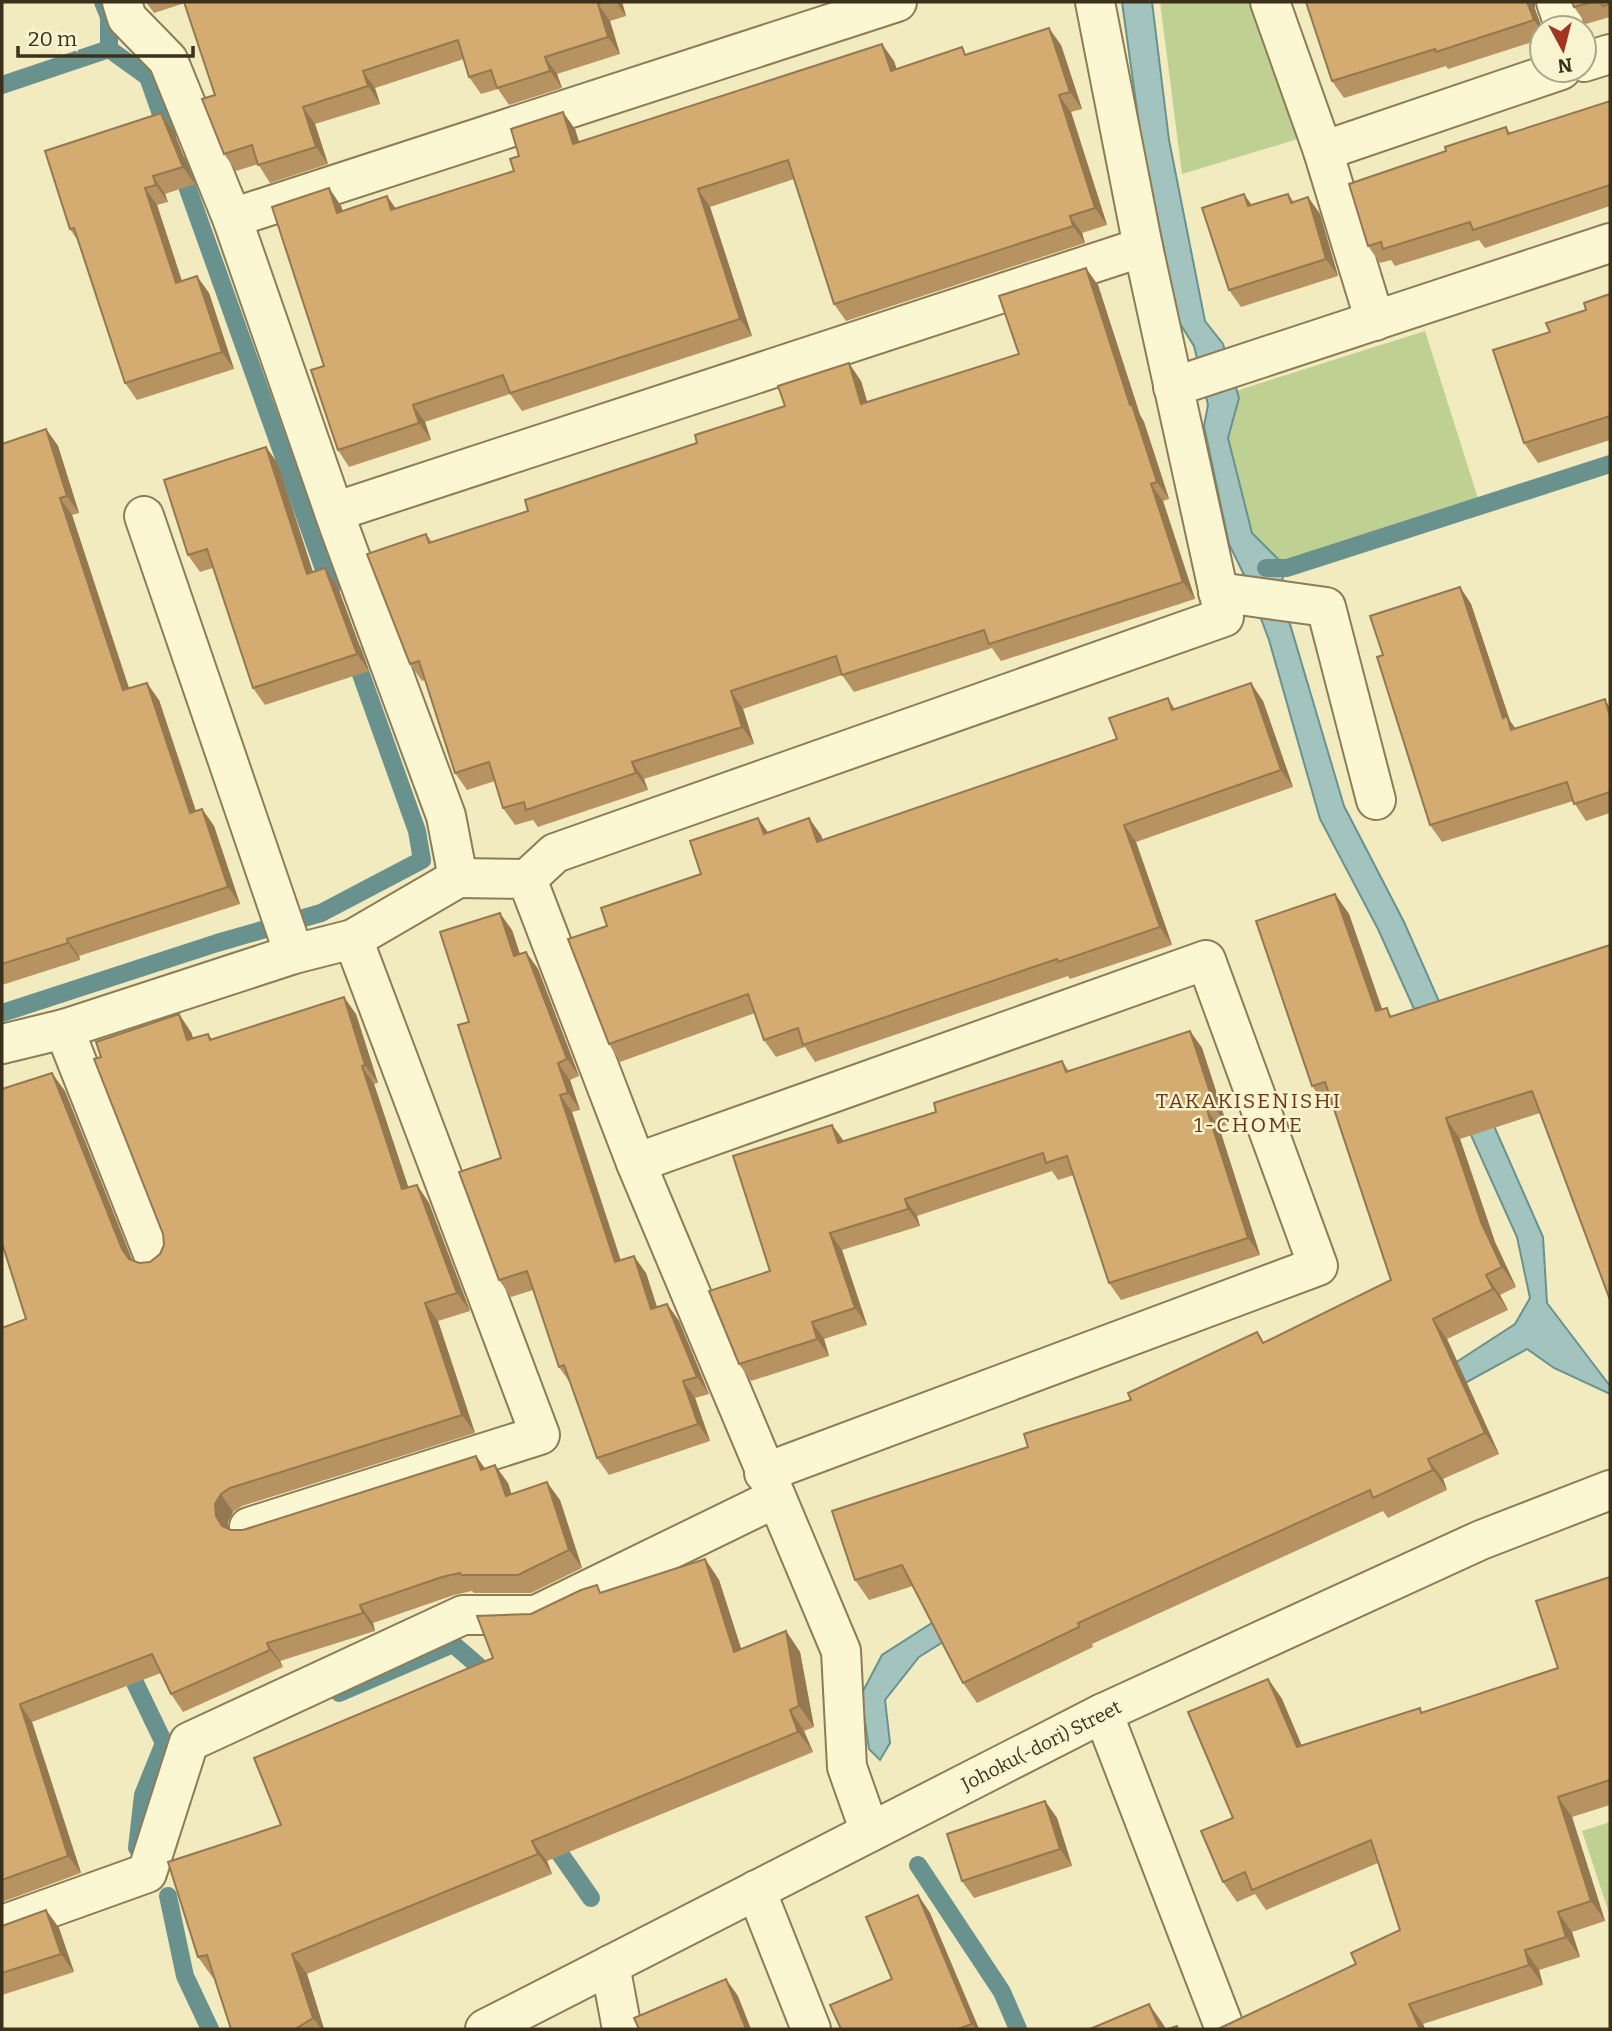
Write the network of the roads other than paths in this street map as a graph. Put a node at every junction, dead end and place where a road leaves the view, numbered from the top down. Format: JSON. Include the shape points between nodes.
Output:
{"nodes":[{"id":1,"x":122,"y":2,"type":"edge"},
{"id":2,"x":897,"y":2,"type":"edge"},
{"id":3,"x":1095,"y":2,"type":"edge"},
{"id":4,"x":1270,"y":2,"type":"edge"},
{"id":5,"x":1528,"y":81,"type":"edge"},
{"id":6,"x":1323,"y":151,"type":"junction"},
{"id":7,"x":232,"y":218,"type":"junction"},
{"id":8,"x":1610,"y":243,"type":"edge"},
{"id":9,"x":1143,"y":247,"type":"junction"},
{"id":10,"x":1375,"y":321,"type":"junction"},
{"id":11,"x":1173,"y":387,"type":"junction"},
{"id":12,"x":334,"y":512,"type":"junction"},
{"id":13,"x":144,"y":516,"type":"dead end"},
{"id":14,"x":1231,"y":594,"type":"junction"},
{"id":15,"x":1376,"y":800,"type":"dead end"},
{"id":16,"x":458,"y":878,"type":"junction"},
{"id":17,"x":527,"y":880,"type":"junction"},
{"id":18,"x":354,"y":939,"type":"junction"},
{"id":19,"x":294,"y":954,"type":"junction"},
{"id":20,"x":64,"y":1029,"type":"junction"},
{"id":21,"x":2,"y":1044,"type":"edge"},
{"id":22,"x":636,"y":1163,"type":"junction"},
{"id":23,"x":155,"y":1259,"type":"edge"},
{"id":24,"x":770,"y":1485,"type":"junction"},
{"id":25,"x":1610,"y":1490,"type":"edge"},
{"id":26,"x":249,"y":1527,"type":"edge"},
{"id":27,"x":1103,"y":1713,"type":"junction"},
{"id":28,"x":870,"y":1832,"type":"junction"},
{"id":29,"x":756,"y":1890,"type":"junction"},
{"id":30,"x":2,"y":1925,"type":"edge"},
{"id":31,"x":610,"y":1965,"type":"junction"},
{"id":32,"x":485,"y":2029,"type":"edge"},
{"id":33,"x":622,"y":2029,"type":"edge"},
{"id":34,"x":811,"y":2029,"type":"edge"},
{"id":35,"x":1225,"y":2029,"type":"edge"}],
"edges":[{"from":1,"to":7,"type":"street","via":[[127,18],[168,60]]},
{"from":2,"to":7,"type":"street"},
{"from":3,"to":9,"type":"street"},
{"from":4,"to":6,"type":"street"},
{"from":5,"to":6,"type":"street"},
{"from":6,"to":10,"type":"street"},
{"from":7,"to":12,"type":"street"},
{"from":8,"to":10,"type":"street"},
{"from":9,"to":11,"type":"street"},
{"from":9,"to":12,"type":"street"},
{"from":10,"to":11,"type":"street"},
{"from":11,"to":14,"type":"street"},
{"from":12,"to":16,"type":"street","via":[[446,816]]},
{"from":13,"to":19,"type":"street"},
{"from":14,"to":15,"type":"street","via":[[1326,607]]},
{"from":14,"to":17,"type":"street","via":[[1224,617],[555,853]]},
{"from":16,"to":17,"type":"street"},
{"from":16,"to":18,"type":"street"},
{"from":17,"to":22,"type":"street"},
{"from":18,"to":19,"type":"street"},
{"from":18,"to":26,"type":"street","via":[[540,1435]]},
{"from":19,"to":20,"type":"street"},
{"from":20,"to":21,"type":"street"},
{"from":20,"to":23,"type":"street"},
{"from":22,"to":24,"type":"street"},
{"from":22,"to":24,"type":"street","via":[[1206,960],[1318,1266]]},
{"from":24,"to":28,"type":"street","via":[[841,1651],[847,1767]]},
{"from":24,"to":30,"type":"street","via":[[536,1615],[463,1615],[189,1742],[147,1873]]},
{"from":25,"to":27,"type":"street","name":"Johoku(-dori) Street","via":[[1481,1540]]},
{"from":27,"to":28,"type":"street","name":"Johoku(-dori) Street"},
{"from":27,"to":35,"type":"street"},
{"from":28,"to":29,"type":"street","name":"Johoku(-dori) Street"},
{"from":29,"to":31,"type":"street","name":"Johoku(-dori) Street"},
{"from":29,"to":34,"type":"street"},
{"from":31,"to":32,"type":"street","name":"Johoku(-dori) Street"},
{"from":31,"to":33,"type":"street"}]}
